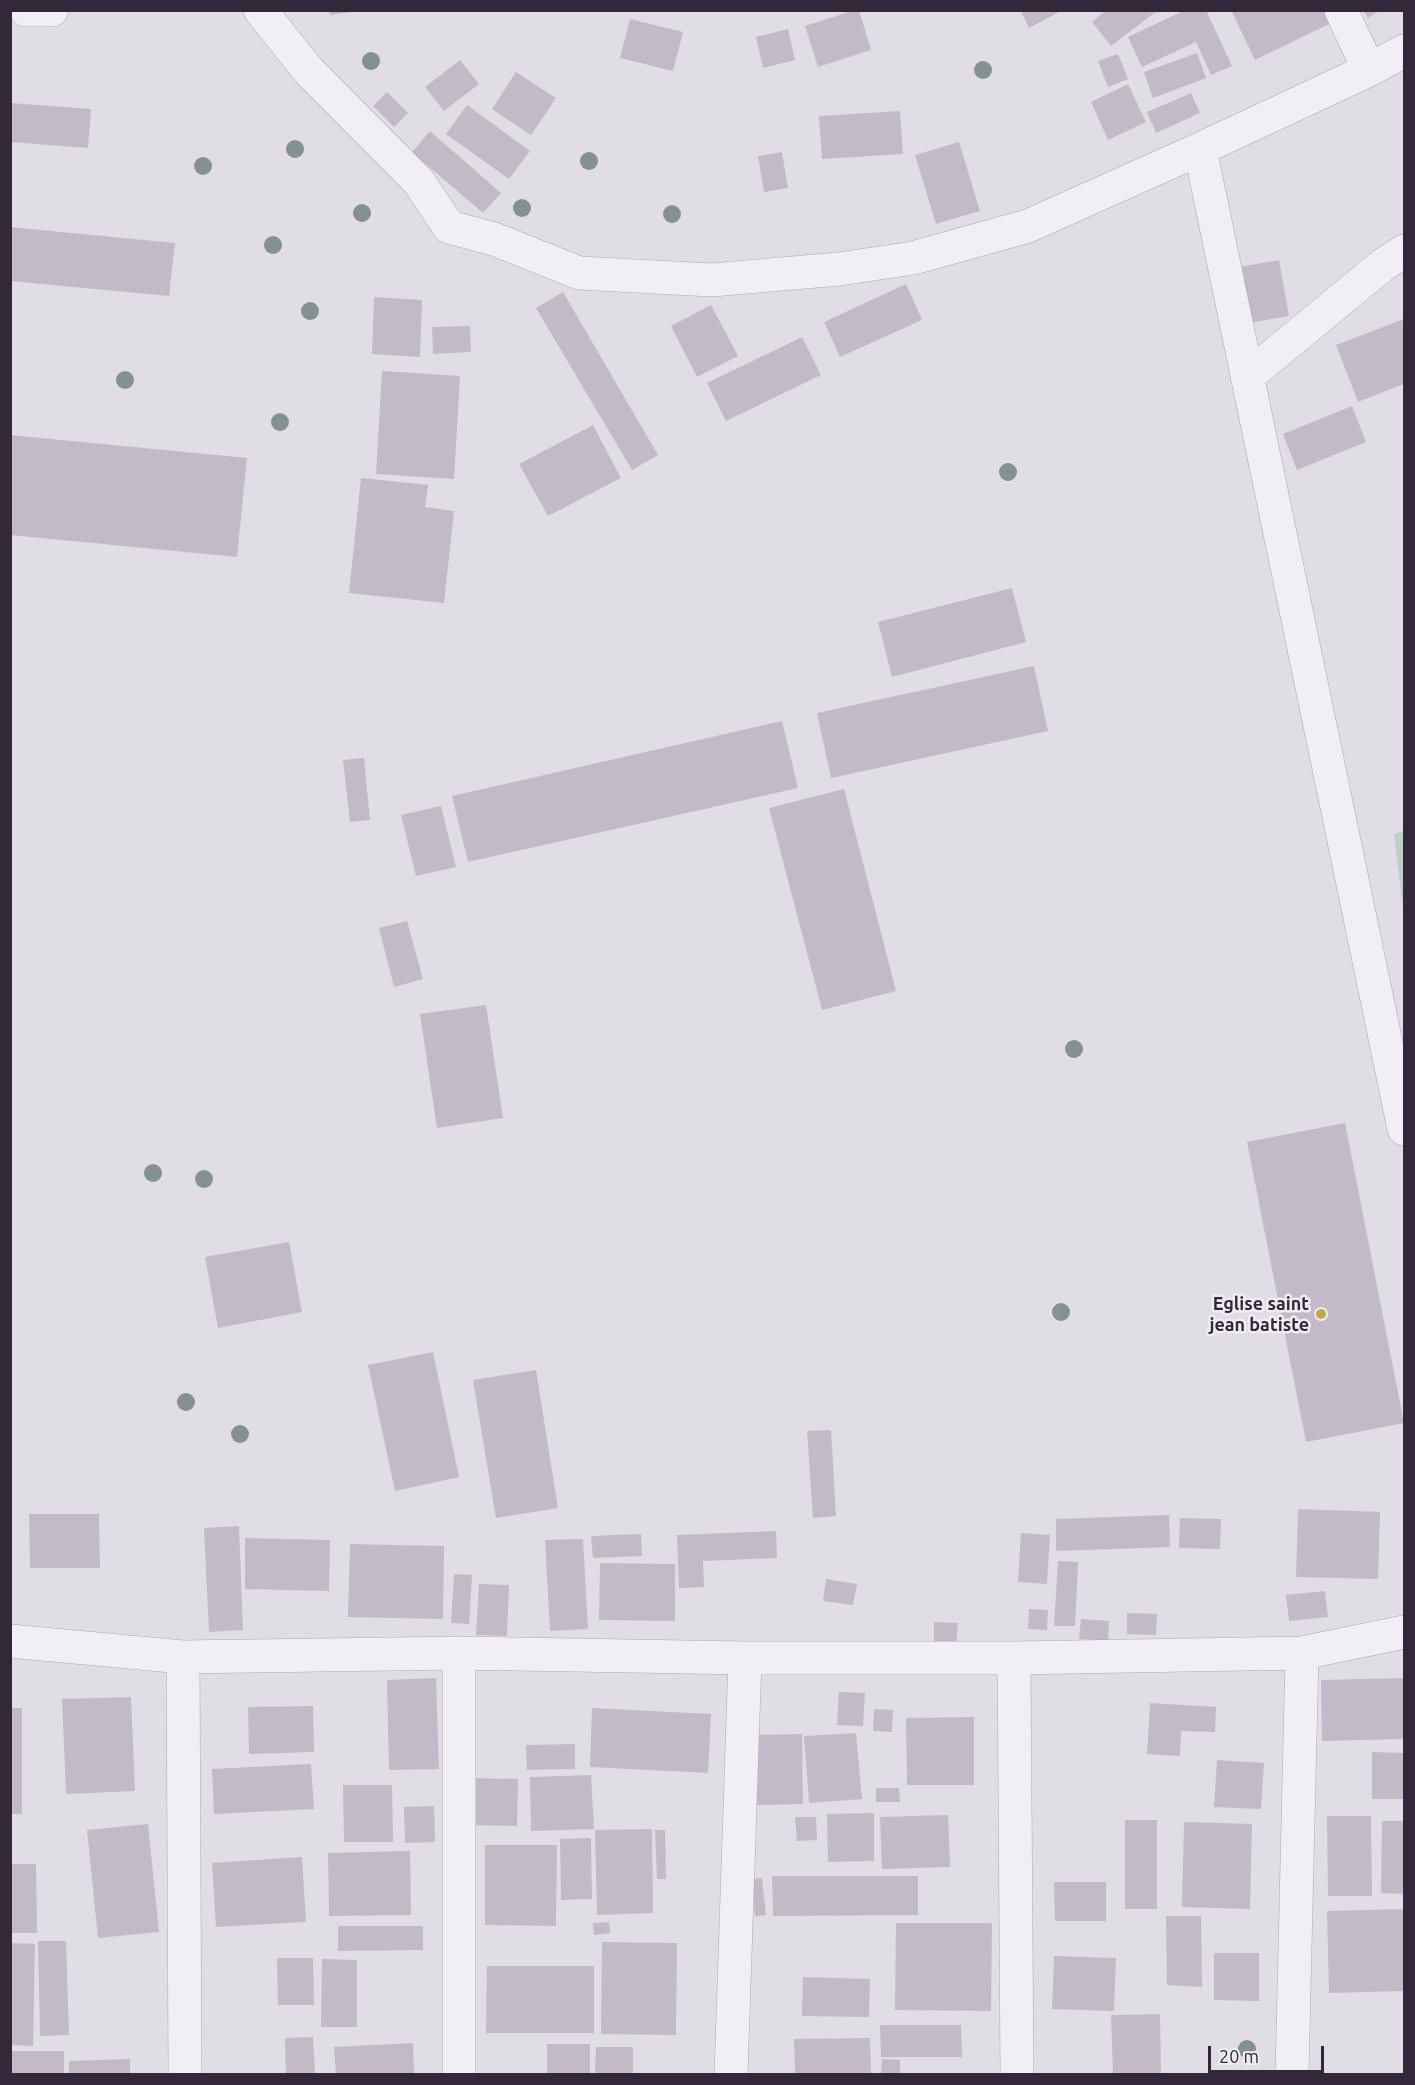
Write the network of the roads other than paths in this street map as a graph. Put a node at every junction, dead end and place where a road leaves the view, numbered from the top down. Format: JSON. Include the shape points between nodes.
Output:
{"nodes":[{"id":1,"x":26,"y":10,"type":"edge"},
{"id":2,"x":52,"y":10,"type":"edge"},
{"id":3,"x":260,"y":10,"type":"edge"},
{"id":4,"x":1341,"y":10,"type":"edge"},
{"id":5,"x":1404,"y":51,"type":"edge"},
{"id":6,"x":1369,"y":70,"type":"junction"},
{"id":7,"x":1200,"y":149,"type":"junction"},
{"id":8,"x":1404,"y":251,"type":"edge"},
{"id":9,"x":1247,"y":377,"type":"junction"},
{"id":10,"x":1404,"y":1129,"type":"edge"},
{"id":11,"x":1404,"y":1632,"type":"edge"},
{"id":12,"x":10,"y":1641,"type":"edge"},
{"id":13,"x":459,"y":1653,"type":"junction"},
{"id":14,"x":1302,"y":1653,"type":"junction"},
{"id":15,"x":183,"y":1657,"type":"junction"},
{"id":16,"x":745,"y":1658,"type":"junction"},
{"id":17,"x":1014,"y":1658,"type":"junction"},
{"id":18,"x":185,"y":2074,"type":"edge"},
{"id":19,"x":459,"y":2074,"type":"edge"},
{"id":20,"x":731,"y":2074,"type":"edge"},
{"id":21,"x":1017,"y":2074,"type":"edge"},
{"id":22,"x":1292,"y":2074,"type":"edge"}],
"edges":[{"from":1,"to":2,"type":"street"},
{"from":3,"to":7,"type":"street","via":[[308,70],[419,183],[449,227],[494,239],[579,273],[712,280],[913,258],[1028,226]]},
{"from":4,"to":6,"type":"street"},
{"from":5,"to":6,"type":"street"},
{"from":6,"to":7,"type":"street"},
{"from":7,"to":9,"type":"street"},
{"from":8,"to":9,"type":"street"},
{"from":9,"to":10,"type":"street"},
{"from":11,"to":14,"type":"street"},
{"from":12,"to":15,"type":"street"},
{"from":13,"to":15,"type":"street"},
{"from":13,"to":16,"type":"street"},
{"from":13,"to":19,"type":"street"},
{"from":14,"to":17,"type":"street"},
{"from":14,"to":22,"type":"street"},
{"from":15,"to":18,"type":"street"},
{"from":16,"to":17,"type":"street"},
{"from":16,"to":20,"type":"street"},
{"from":17,"to":21,"type":"street"}]}
